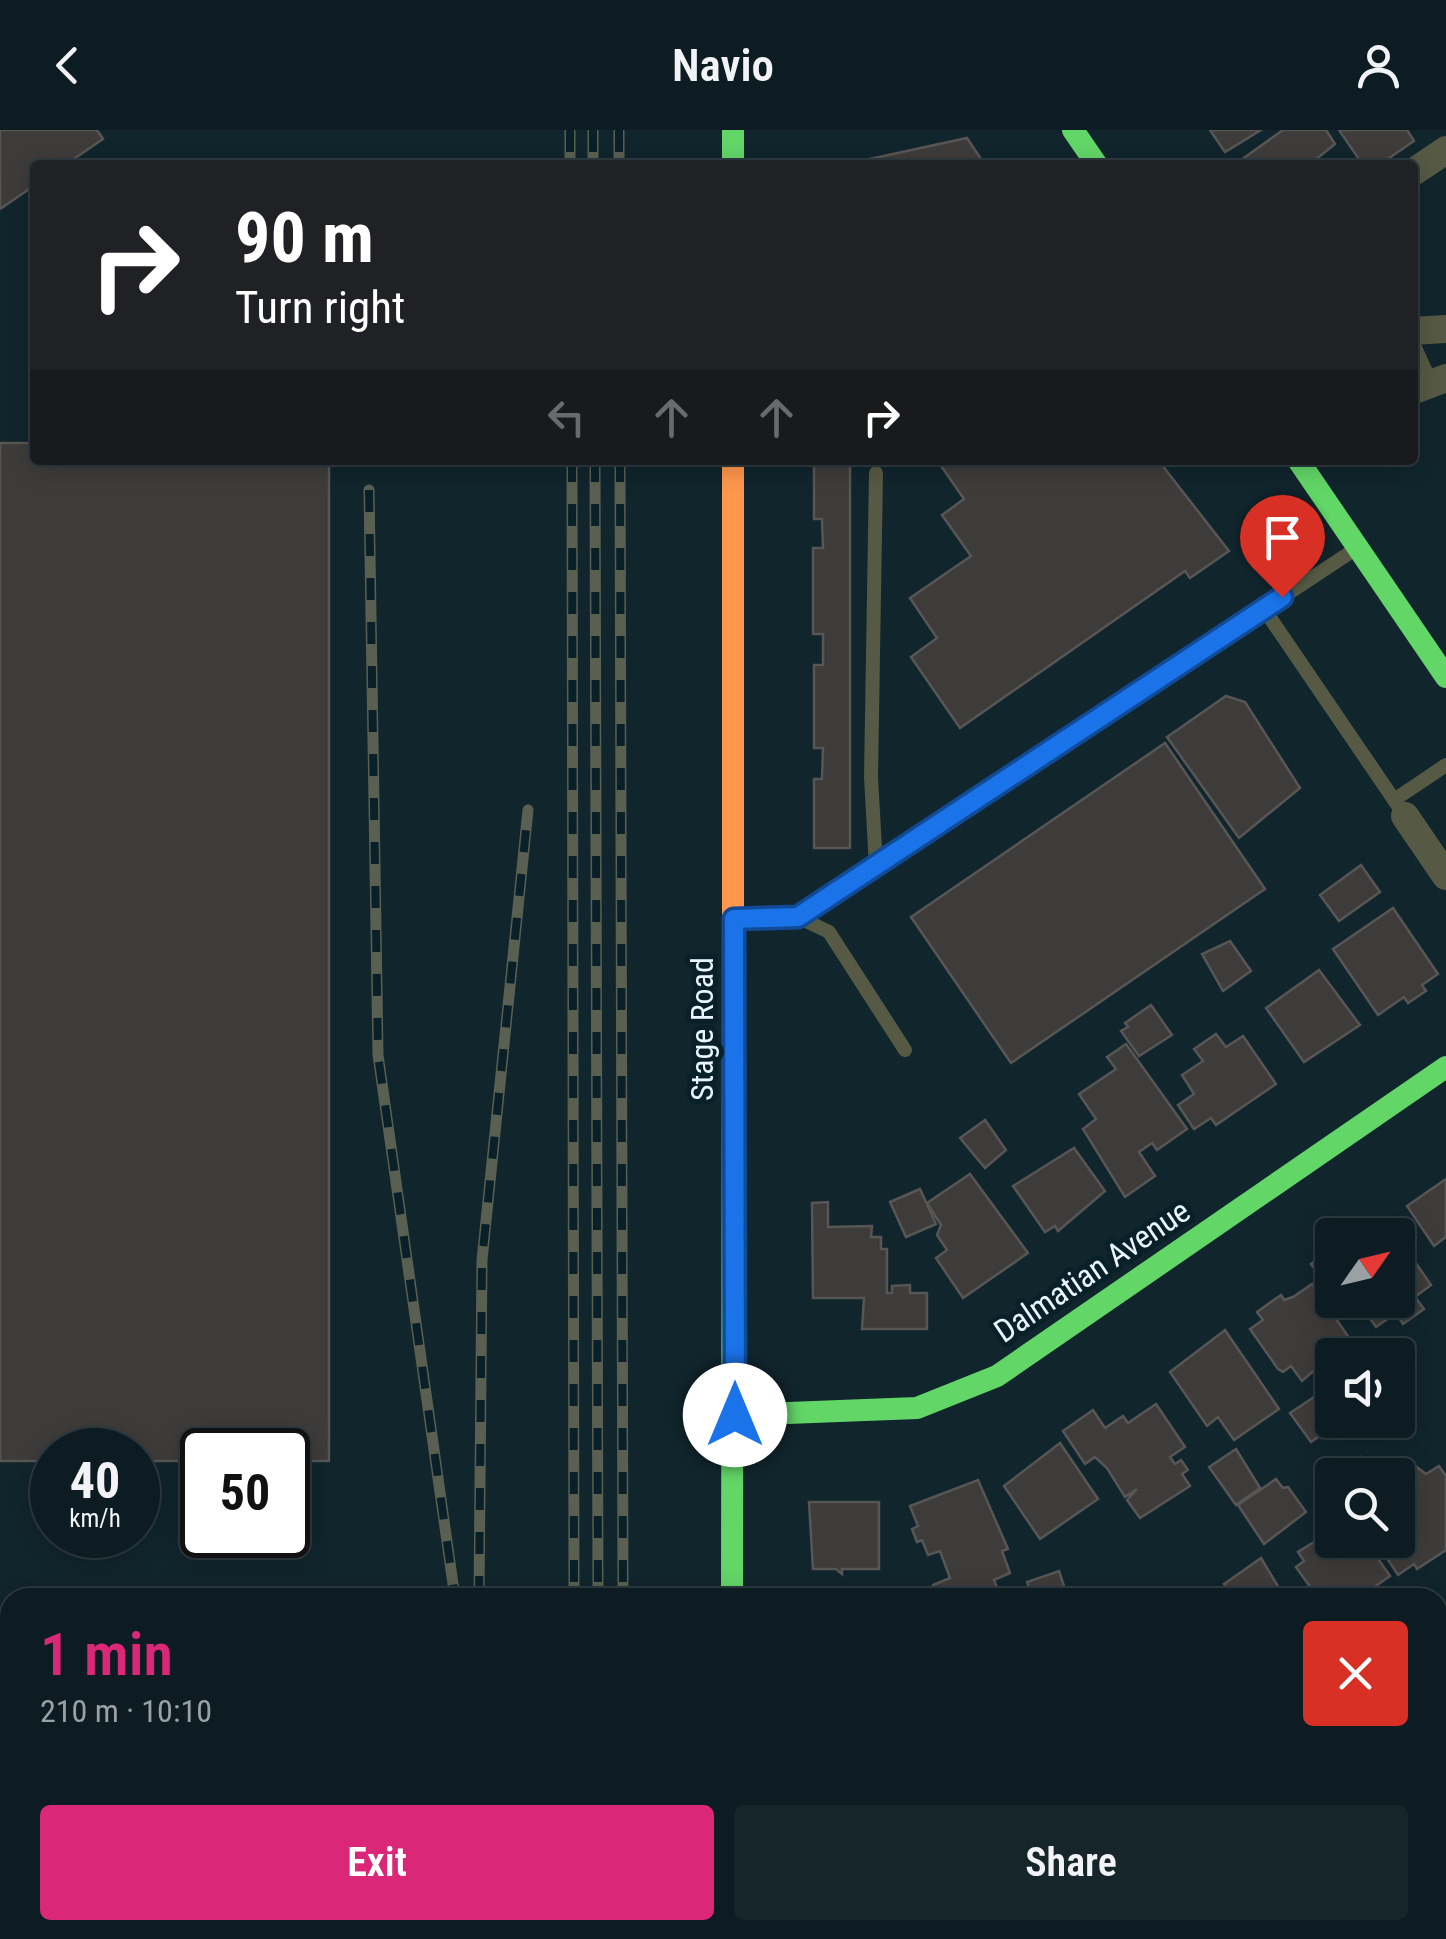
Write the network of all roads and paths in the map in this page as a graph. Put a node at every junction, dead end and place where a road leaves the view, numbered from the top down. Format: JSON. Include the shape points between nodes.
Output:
{"nodes":[{"id":1,"x":732,"y":130,"type":"edge"},
{"id":2,"x":1073,"y":130,"type":"edge"},
{"id":3,"x":1446,"y":150,"type":"edge"},
{"id":4,"x":732,"y":160,"type":"edge"},
{"id":5,"x":1094,"y":160,"type":"edge"},
{"id":6,"x":1418,"y":169,"type":"edge"},
{"id":7,"x":1446,"y":329,"type":"edge"},
{"id":8,"x":1418,"y":331,"type":"edge"},
{"id":9,"x":1418,"y":355,"type":"edge"},
{"id":10,"x":1430,"y":384,"type":"edge"},
{"id":11,"x":733,"y":465,"type":"edge"},
{"id":12,"x":1301,"y":465,"type":"edge"},
{"id":13,"x":876,"y":473,"type":"dead end"},
{"id":14,"x":1358,"y":548,"type":"junction"},
{"id":15,"x":1264,"y":609,"type":"junction"},
{"id":16,"x":1446,"y":677,"type":"edge"},
{"id":17,"x":1446,"y":765,"type":"edge"},
{"id":18,"x":1400,"y":808,"type":"junction"},
{"id":19,"x":876,"y":866,"type":"junction"},
{"id":20,"x":1446,"y":876,"type":"edge"},
{"id":21,"x":798,"y":917,"type":"junction"},
{"id":22,"x":734,"y":919,"type":"junction"},
{"id":23,"x":905,"y":1050,"type":"dead end"},
{"id":24,"x":1446,"y":1067,"type":"edge"},
{"id":25,"x":735,"y":1415,"type":"junction"},
{"id":26,"x":732,"y":1588,"type":"edge"}],
"edges":[{"from":1,"to":4,"type":"main road"},
{"from":2,"to":5,"type":"main road"},
{"from":3,"to":6,"type":"street"},
{"from":7,"to":8,"type":"street"},
{"from":9,"to":10,"type":"lane"},
{"from":11,"to":22,"type":"main road","name":"Stage Road"},
{"from":12,"to":14,"type":"main road"},
{"from":13,"to":19,"type":"lane"},
{"from":14,"to":15,"type":"lane"},
{"from":14,"to":16,"type":"main road"},
{"from":15,"to":18,"type":"lane"},
{"from":15,"to":19,"type":"lane"},
{"from":17,"to":18,"type":"lane"},
{"from":18,"to":20,"type":"street"},
{"from":19,"to":21,"type":"lane"},
{"from":21,"to":22,"type":"lane"},
{"from":21,"to":23,"type":"lane","via":[[829,932]]},
{"from":22,"to":25,"type":"main road","name":"Stage Road"},
{"from":24,"to":25,"type":"main road","name":"Dalmatian Avenue","via":[[997,1376],[917,1408]]},
{"from":25,"to":26,"type":"main road","name":"Stage Road"}]}
